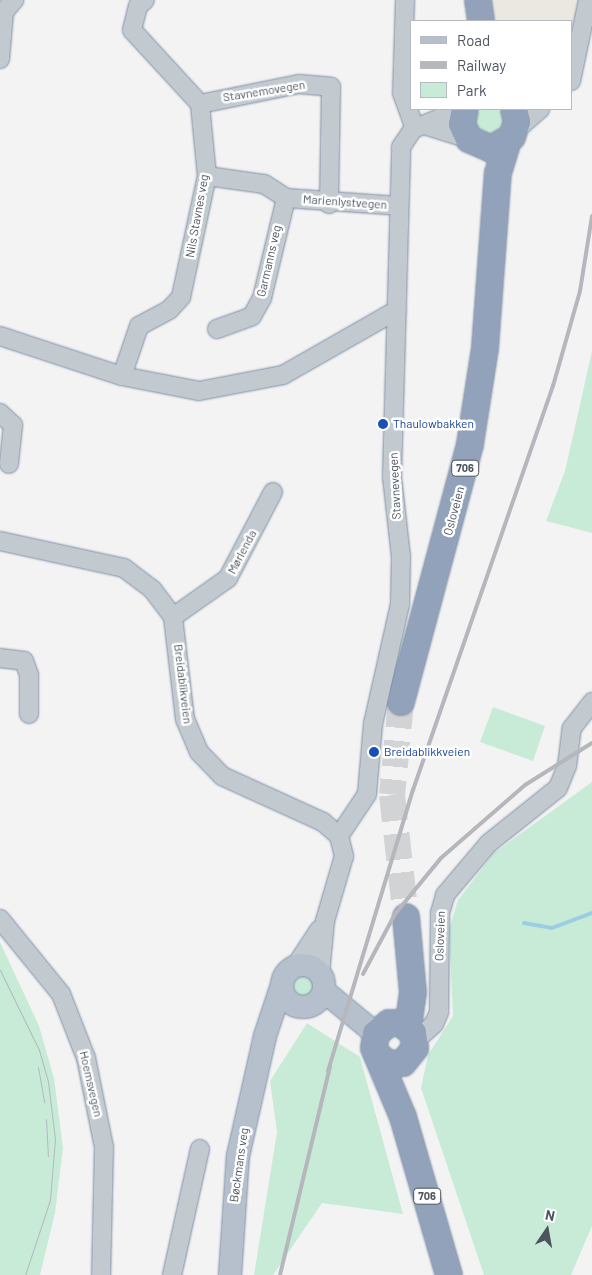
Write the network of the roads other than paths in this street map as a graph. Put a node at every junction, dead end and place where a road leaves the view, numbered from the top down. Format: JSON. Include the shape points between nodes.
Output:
{"nodes":[{"id":1,"x":14,"y":0,"type":"edge"},
{"id":2,"x":145,"y":0,"type":"edge"},
{"id":3,"x":405,"y":0,"type":"edge"},
{"id":4,"x":478,"y":0,"type":"edge"},
{"id":5,"x":588,"y":0,"type":"edge"},
{"id":6,"x":481,"y":20,"type":"edge"},
{"id":7,"x":0,"y":59,"type":"edge"},
{"id":8,"x":572,"y":75,"type":"edge"},
{"id":9,"x":200,"y":104,"type":"junction"},
{"id":10,"x":410,"y":109,"type":"edge"},
{"id":11,"x":411,"y":110,"type":"edge"},
{"id":12,"x":461,"y":110,"type":"edge"},
{"id":13,"x":464,"y":110,"type":"edge"},
{"id":14,"x":538,"y":110,"type":"edge"},
{"id":15,"x":419,"y":126,"type":"junction"},
{"id":16,"x":512,"y":127,"type":"edge"},
{"id":17,"x":472,"y":142,"type":"junction"},
{"id":18,"x":207,"y":176,"type":"junction"},
{"id":19,"x":286,"y":198,"type":"junction"},
{"id":20,"x":329,"y":204,"type":"junction"},
{"id":21,"x":399,"y":206,"type":"junction"},
{"id":22,"x":491,"y":227,"type":"junction"},
{"id":23,"x":397,"y":310,"type":"junction"},
{"id":24,"x":216,"y":329,"type":"dead end"},
{"id":25,"x":0,"y":336,"type":"edge"},
{"id":26,"x":122,"y":376,"type":"junction"},
{"id":27,"x":0,"y":413,"type":"edge"},
{"id":28,"x":9,"y":464,"type":"dead end"},
{"id":29,"x":273,"y":492,"type":"dead end"},
{"id":30,"x":0,"y":541,"type":"edge"},
{"id":31,"x":172,"y":617,"type":"junction"},
{"id":32,"x":0,"y":658,"type":"edge"},
{"id":33,"x":401,"y":702,"type":"tunnel mouth"},
{"id":34,"x":592,"y":702,"type":"edge"},
{"id":35,"x":29,"y":714,"type":"dead end"},
{"id":36,"x":339,"y":836,"type":"junction"},
{"id":37,"x":406,"y":917,"type":"tunnel mouth"},
{"id":38,"x":0,"y":919,"type":"edge"},
{"id":39,"x":325,"y":921,"type":"junction"},
{"id":40,"x":295,"y":967,"type":"junction"},
{"id":41,"x":282,"y":985,"type":"junction"},
{"id":42,"x":315,"y":994,"type":"junction"},
{"id":43,"x":395,"y":1040,"type":"junction"},
{"id":44,"x":263,"y":1058,"type":"junction"},
{"id":45,"x":200,"y":1148,"type":"dead end"},
{"id":46,"x":101,"y":1275,"type":"edge"},
{"id":47,"x":172,"y":1275,"type":"edge"},
{"id":48,"x":230,"y":1275,"type":"edge"},
{"id":49,"x":449,"y":1275,"type":"edge"}],
"edges":[{"from":1,"to":7,"type":"street","via":[[4,12]]},
{"from":2,"to":9,"type":"street","via":[[138,6],[132,30]]},
{"from":3,"to":10,"type":"street","via":[[402,93]]},
{"from":4,"to":6,"type":"highway"},
{"from":5,"to":8,"type":"street"},
{"from":9,"to":18,"type":"street","name":"Nils Stavnes veg"},
{"from":9,"to":20,"type":"street","name":"Stavnemovegen","via":[[299,84],[332,87]]},
{"from":11,"to":15,"type":"street"},
{"from":12,"to":15,"type":"street"},
{"from":13,"to":17,"type":"highway","number":"706","via":[[462,124]]},
{"from":14,"to":16,"type":"street"},
{"from":15,"to":17,"type":"street"},
{"from":15,"to":21,"type":"street","name":"Stavnevegen","via":[[401,147]]},
{"from":16,"to":17,"type":"highway","via":[[491,148]]},
{"from":16,"to":22,"type":"highway","name":"Osloveien","number":"706","via":[[498,172]]},
{"from":17,"to":22,"type":"highway","name":"Osloveien","number":"706"},
{"from":18,"to":19,"type":"street","name":"Marienlystvegen","via":[[264,184]]},
{"from":18,"to":26,"type":"street","name":"Nils Stavnes veg","via":[[181,297],[169,310],[139,326]]},
{"from":19,"to":20,"type":"street","name":"Marienlystvegen"},
{"from":19,"to":24,"type":"street","name":"Garmanns veg","via":[[262,298],[252,316]]},
{"from":20,"to":21,"type":"street","name":"Marienlystvegen"},
{"from":21,"to":23,"type":"street","name":"Stavnevegen"},
{"from":22,"to":33,"type":"highway","name":"Osloveien","number":"706","via":[[485,348],[470,444]]},
{"from":23,"to":26,"type":"street","via":[[360,327],[309,364],[256,383],[180,390]]},
{"from":23,"to":36,"type":"street","name":"Stavnevegen","via":[[392,477],[401,557],[400,604],[373,724],[367,794]]},
{"from":25,"to":26,"type":"street"},
{"from":27,"to":28,"type":"street","via":[[13,425]]},
{"from":29,"to":31,"type":"street","name":"Mørlenda","via":[[228,578]]},
{"from":30,"to":31,"type":"street","name":"Breidablikveien","via":[[124,568],[152,588]]},
{"from":31,"to":36,"type":"street","name":"Breidablikveien","via":[[185,720],[199,752],[222,776],[323,822]]},
{"from":32,"to":35,"type":"street","via":[[24,661],[29,675]]},
{"from":34,"to":43,"type":"street","name":"Osloveien","via":[[572,728],[567,766],[558,788],[489,843],[445,895],[440,914],[439,1012],[434,1024]]},
{"from":36,"to":39,"type":"street","via":[[344,856]]},
{"from":37,"to":43,"type":"highway","via":[[411,976]]},
{"from":38,"to":46,"type":"street","name":"Hoemsvegen","via":[[61,994],[86,1058],[104,1147]]},
{"from":39,"to":40,"type":"street"},
{"from":39,"to":42,"type":"street"},
{"from":40,"to":41,"type":"main road"},
{"from":40,"to":42,"type":"main road","via":[[311,967]]},
{"from":41,"to":42,"type":"main road","via":[[287,1000]]},
{"from":41,"to":44,"type":"main road","name":"Bøckmans veg"},
{"from":42,"to":43,"type":"main road"},
{"from":42,"to":44,"type":"main road","name":"Bøckmans veg"},
{"from":43,"to":49,"type":"highway","number":"706","via":[[403,1117]]},
{"from":44,"to":48,"type":"main road","name":"Bøckmans veg","via":[[238,1156]]},
{"from":45,"to":47,"type":"street"}]}
